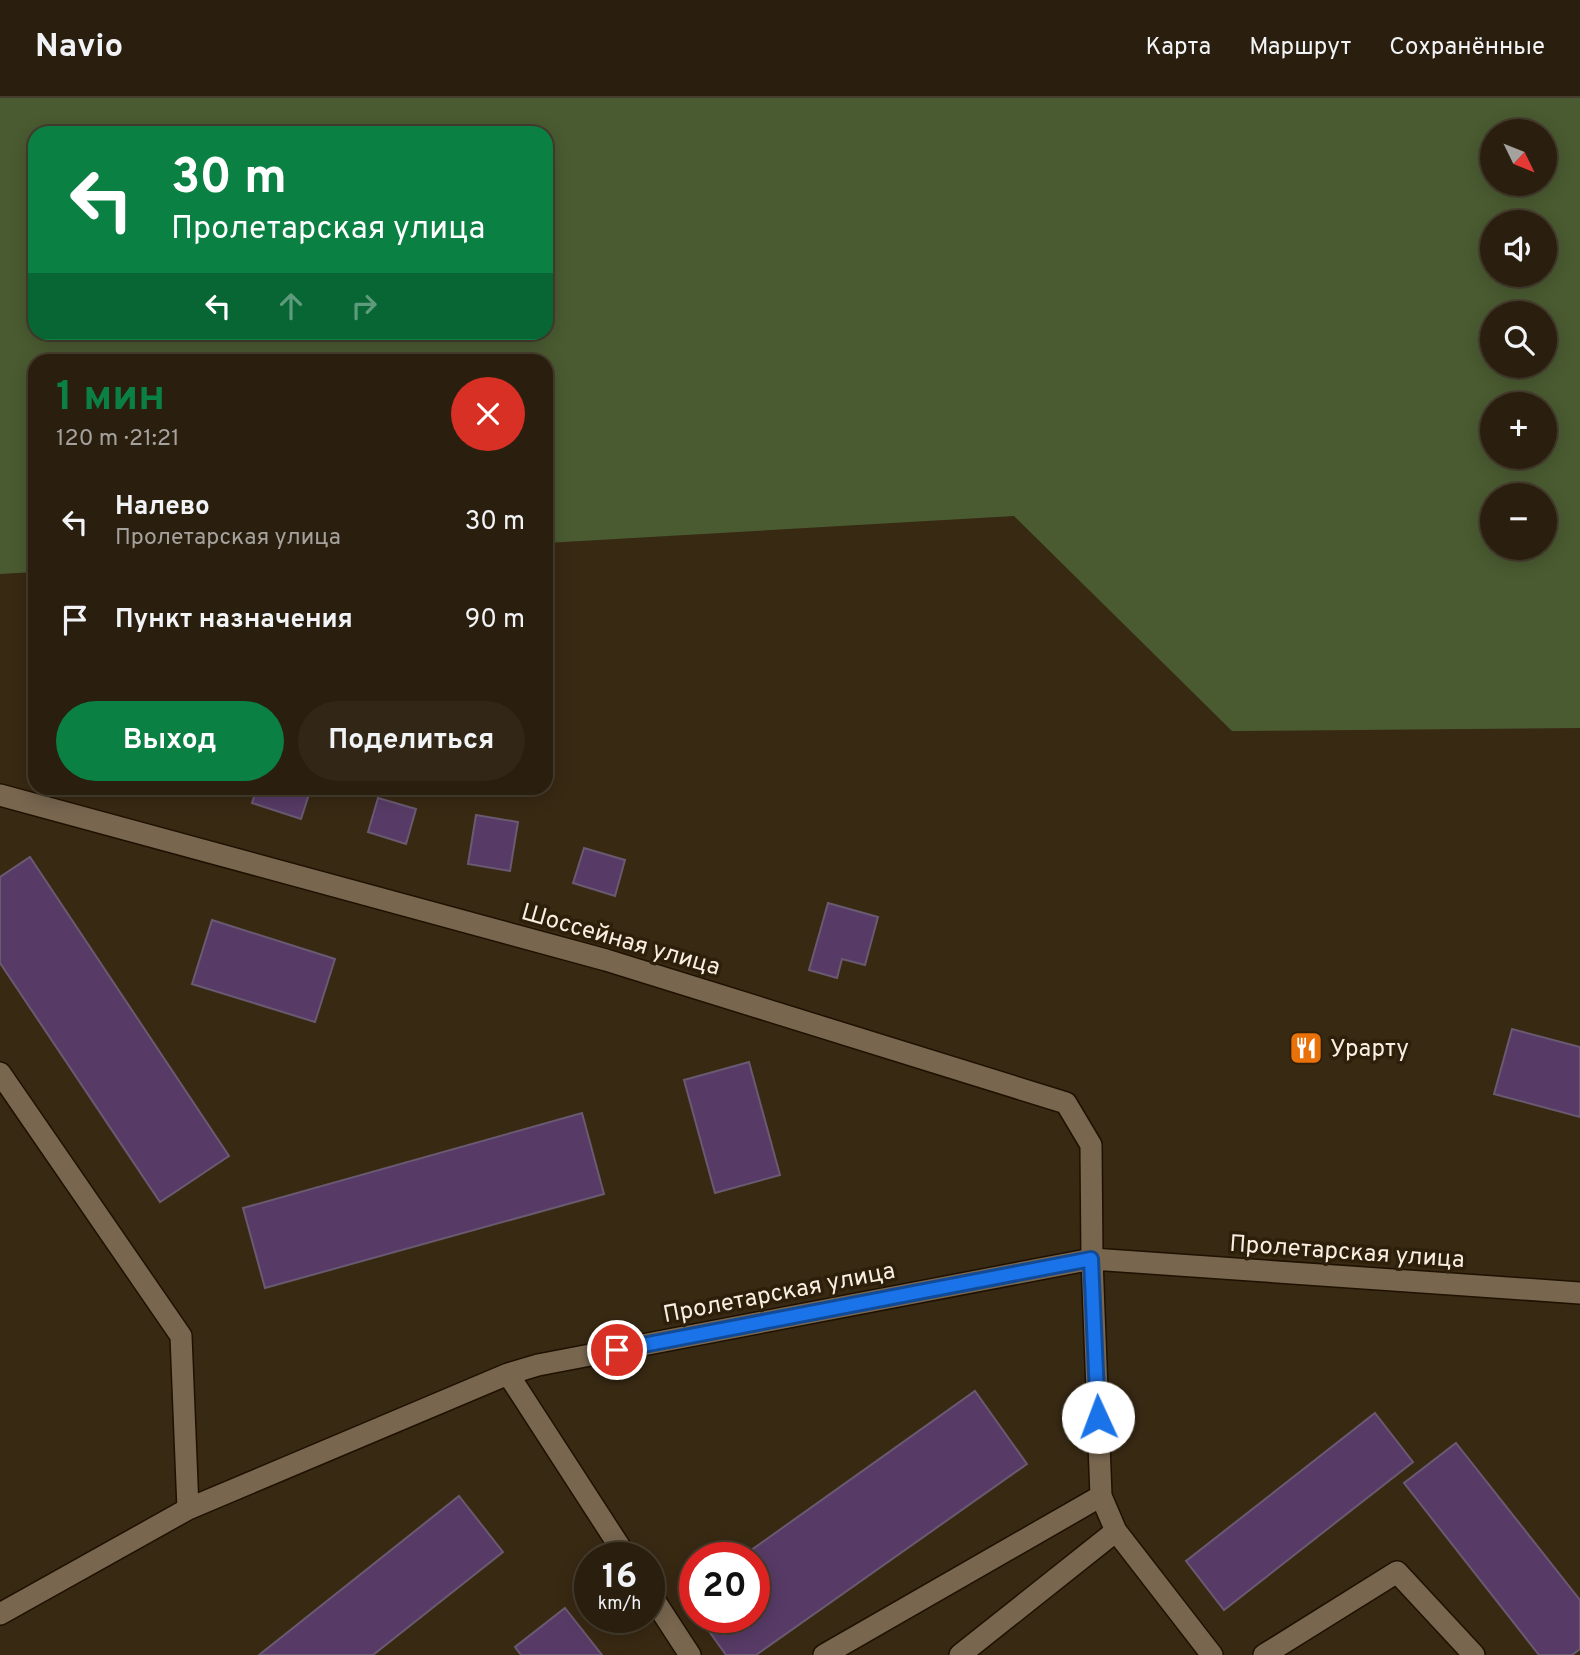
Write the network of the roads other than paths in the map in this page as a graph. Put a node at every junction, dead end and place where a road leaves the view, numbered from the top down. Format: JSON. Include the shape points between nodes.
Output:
{"nodes":[{"id":1,"x":0,"y":795,"type":"edge"},
{"id":2,"x":0,"y":1073,"type":"edge"},
{"id":3,"x":1091,"y":1259,"type":"junction"},
{"id":4,"x":1580,"y":1293,"type":"edge"},
{"id":5,"x":508,"y":1374,"type":"junction"},
{"id":6,"x":1101,"y":1496,"type":"junction"},
{"id":7,"x":188,"y":1509,"type":"junction"},
{"id":8,"x":1116,"y":1531,"type":"junction"},
{"id":9,"x":617,"y":1542,"type":"edge"},
{"id":10,"x":0,"y":1614,"type":"edge"},
{"id":11,"x":665,"y":1617,"type":"edge"},
{"id":12,"x":690,"y":1655,"type":"edge"},
{"id":13,"x":824,"y":1655,"type":"edge"},
{"id":14,"x":960,"y":1655,"type":"edge"},
{"id":15,"x":1212,"y":1655,"type":"edge"},
{"id":16,"x":1264,"y":1655,"type":"edge"},
{"id":17,"x":1474,"y":1655,"type":"edge"}],
"edges":[{"from":1,"to":3,"type":"street","name":"Шоссейная улица","via":[[606,960],[1066,1103],[1091,1144]]},
{"from":2,"to":7,"type":"street","via":[[181,1336]]},
{"from":3,"to":4,"type":"street","name":"Пролетарская улица"},
{"from":3,"to":5,"type":"street","name":"Пролетарская улица"},
{"from":3,"to":6,"type":"street","name":"Шоссейная улица"},
{"from":5,"to":7,"type":"street","name":"Пролетарская улица"},
{"from":5,"to":9,"type":"street"},
{"from":6,"to":8,"type":"street"},
{"from":6,"to":13,"type":"street"},
{"from":7,"to":10,"type":"street","name":"Пролетарская улица"},
{"from":8,"to":14,"type":"street"},
{"from":8,"to":15,"type":"street"},
{"from":11,"to":12,"type":"street"},
{"from":16,"to":17,"type":"street","via":[[1396,1572]]}]}
